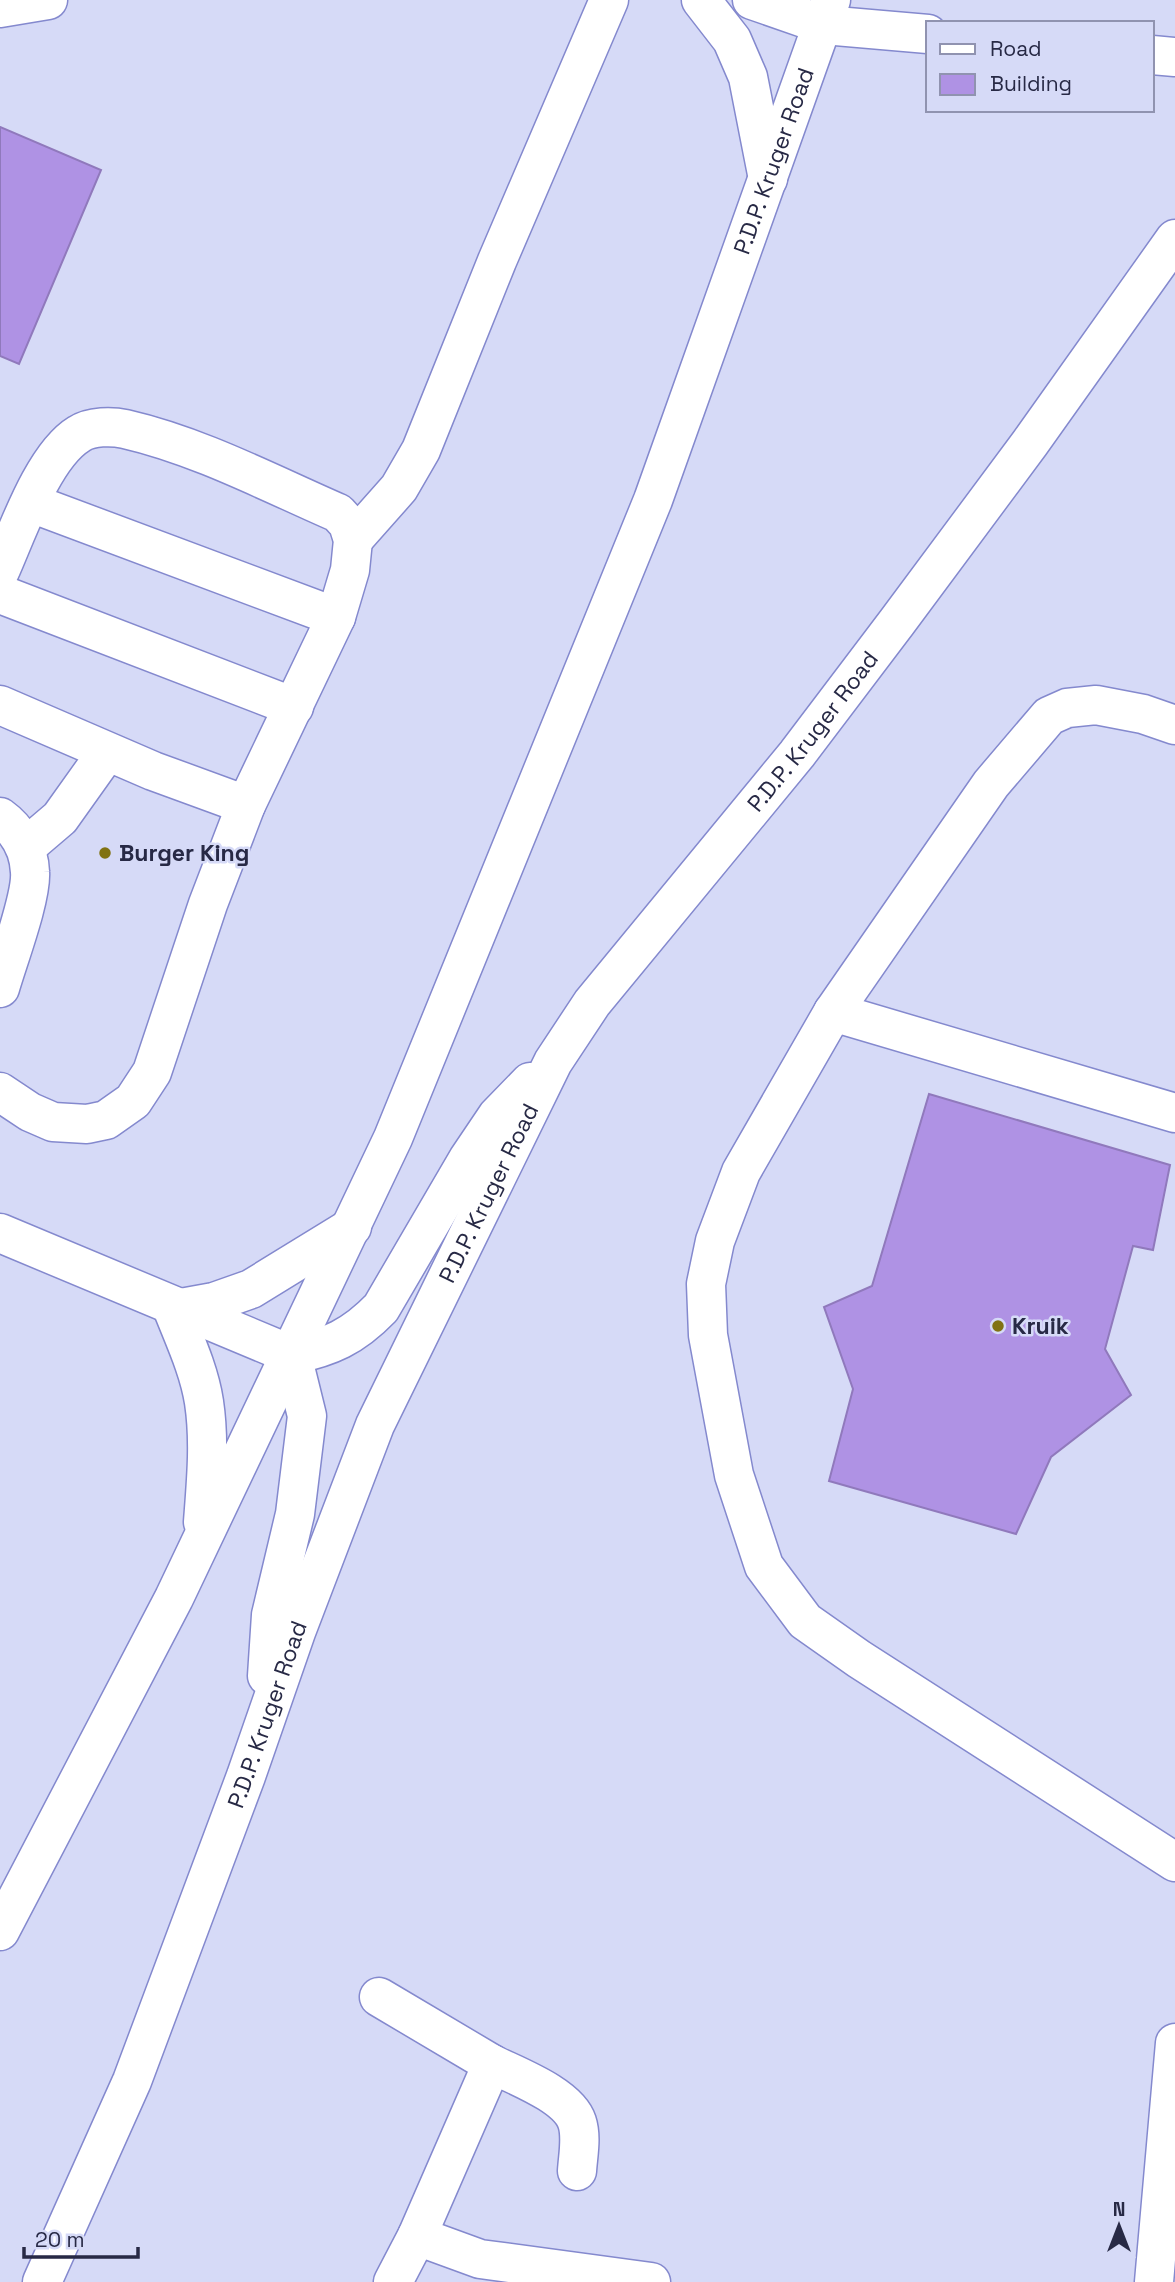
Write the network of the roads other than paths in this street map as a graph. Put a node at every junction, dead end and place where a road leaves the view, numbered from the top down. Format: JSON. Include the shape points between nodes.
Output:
{"nodes":[{"id":1,"x":48,"y":0,"type":"edge"},
{"id":2,"x":609,"y":0,"type":"edge"},
{"id":3,"x":701,"y":0,"type":"edge"},
{"id":4,"x":752,"y":0,"type":"edge"},
{"id":5,"x":0,"y":8,"type":"edge"},
{"id":6,"x":828,"y":13,"type":"edge"},
{"id":7,"x":926,"y":34,"type":"edge"},
{"id":8,"x":1154,"y":55,"type":"edge"},
{"id":9,"x":1175,"y":57,"type":"edge"},
{"id":10,"x":768,"y":181,"type":"junction"},
{"id":11,"x":1175,"y":239,"type":"edge"},
{"id":12,"x":31,"y":503,"type":"junction"},
{"id":13,"x":353,"y":540,"type":"junction"},
{"id":14,"x":0,"y":571,"type":"edge"},
{"id":15,"x":0,"y":594,"type":"edge"},
{"id":16,"x":336,"y":617,"type":"junction"},
{"id":17,"x":0,"y":705,"type":"edge"},
{"id":18,"x":294,"y":707,"type":"junction"},
{"id":19,"x":1175,"y":724,"type":"edge"},
{"id":20,"x":107,"y":752,"type":"junction"},
{"id":21,"x":246,"y":805,"type":"junction"},
{"id":22,"x":0,"y":817,"type":"edge"},
{"id":23,"x":26,"y":847,"type":"junction"},
{"id":24,"x":0,"y":988,"type":"edge"},
{"id":25,"x":833,"y":1012,"type":"junction"},
{"id":26,"x":553,"y":1062,"type":"junction"},
{"id":27,"x":0,"y":1092,"type":"edge"},
{"id":28,"x":1175,"y":1113,"type":"edge"},
{"id":29,"x":352,"y":1227,"type":"junction"},
{"id":30,"x":0,"y":1233,"type":"edge"},
{"id":31,"x":176,"y":1307,"type":"junction"},
{"id":32,"x":292,"y":1355,"type":"junction"},
{"id":33,"x":202,"y":1542,"type":"junction"},
{"id":34,"x":271,"y":1702,"type":"junction"},
{"id":35,"x":1175,"y":1862,"type":"edge"},
{"id":36,"x":0,"y":1931,"type":"edge"},
{"id":37,"x":379,"y":1997,"type":"dead end"},
{"id":38,"x":1175,"y":2043,"type":"edge"},
{"id":39,"x":492,"y":2064,"type":"junction"},
{"id":40,"x":577,"y":2171,"type":"dead end"},
{"id":41,"x":416,"y":2236,"type":"junction"},
{"id":42,"x":477,"y":2271,"type":"edge"},
{"id":43,"x":42,"y":2282,"type":"edge"},
{"id":44,"x":393,"y":2282,"type":"edge"},
{"id":45,"x":651,"y":2282,"type":"edge"},
{"id":46,"x":1154,"y":2282,"type":"edge"}],
"edges":[{"from":1,"to":5,"type":"street"},
{"from":2,"to":13,"type":"street","via":[[421,450],[399,488]]},
{"from":3,"to":10,"type":"street","via":[[732,40],[748,77]]},
{"from":4,"to":6,"type":"street"},
{"from":6,"to":7,"type":"street"},
{"from":6,"to":10,"type":"street","name":"P.D.P. Kruger Road"},
{"from":8,"to":9,"type":"street"},
{"from":10,"to":29,"type":"street","name":"P.D.P. Kruger Road","via":[[653,500],[393,1138]]},
{"from":11,"to":26,"type":"street","name":"P.D.P. Kruger Road","via":[[889,633],[797,754],[592,1003]]},
{"from":12,"to":13,"type":"street","via":[[67,443],[81,432],[100,427],[124,429],[201,453],[338,513]]},
{"from":12,"to":14,"type":"street"},
{"from":12,"to":16,"type":"street"},
{"from":13,"to":16,"type":"street","via":[[350,570]]},
{"from":15,"to":18,"type":"street"},
{"from":16,"to":18,"type":"street"},
{"from":17,"to":20,"type":"street"},
{"from":18,"to":21,"type":"street"},
{"from":19,"to":25,"type":"street","via":[[1096,705],[1067,708],[1049,716],[991,784]]},
{"from":20,"to":21,"type":"street"},
{"from":20,"to":23,"type":"street","via":[[60,818]]},
{"from":21,"to":27,"type":"street","via":[[152,1072],[133,1101],[106,1120],[53,1122]]},
{"from":22,"to":23,"type":"street","via":[[13,826]]},
{"from":23,"to":24,"type":"street","via":[[31,873]]},
{"from":25,"to":28,"type":"street"},
{"from":25,"to":35,"type":"street","via":[[741,1172],[715,1241],[706,1284],[708,1335],[734,1475],[764,1566],[805,1621]]},
{"from":26,"to":32,"type":"street","via":[[498,1116],[381,1308],[347,1337]]},
{"from":26,"to":34,"type":"street","name":"P.D.P. Kruger Road","via":[[375,1425]]},
{"from":29,"to":31,"type":"street","via":[[251,1289],[214,1302]]},
{"from":29,"to":32,"type":"street","name":"P.D.P. Kruger Road"},
{"from":30,"to":31,"type":"street"},
{"from":31,"to":32,"type":"street"},
{"from":31,"to":33,"type":"street","via":[[204,1401],[208,1443]]},
{"from":32,"to":33,"type":"street","name":"P.D.P. Kruger Road"},
{"from":32,"to":34,"type":"street","via":[[307,1416],[295,1514],[268,1639]]},
{"from":33,"to":36,"type":"street","name":"P.D.P. Kruger Road"},
{"from":34,"to":43,"type":"street","name":"P.D.P. Kruger Road","via":[[132,2081]]},
{"from":37,"to":39,"type":"street"},
{"from":38,"to":46,"type":"street"},
{"from":39,"to":40,"type":"street","via":[[558,2098],[572,2112],[579,2132]]},
{"from":39,"to":41,"type":"street"},
{"from":41,"to":42,"type":"street"},
{"from":41,"to":44,"type":"street"},
{"from":42,"to":45,"type":"street"}]}
